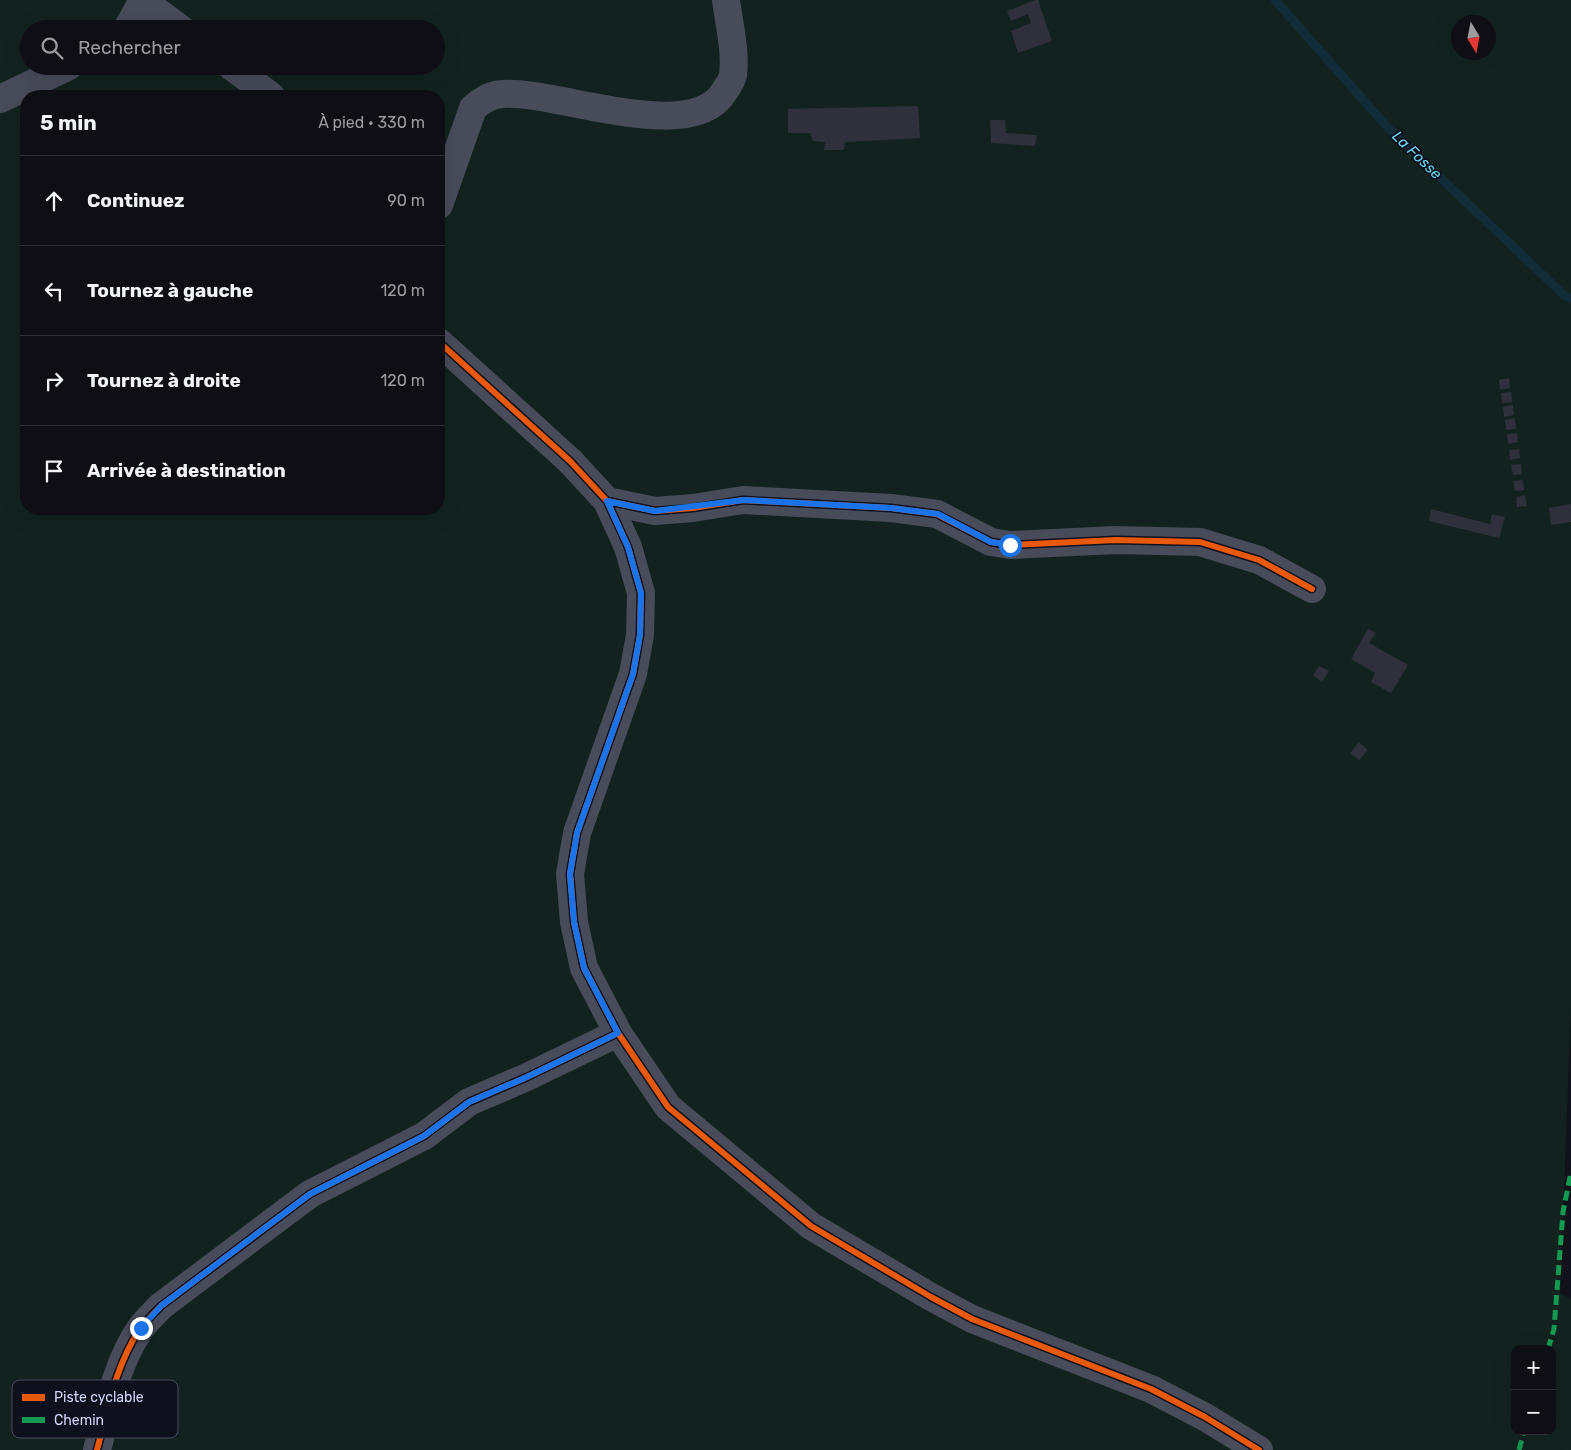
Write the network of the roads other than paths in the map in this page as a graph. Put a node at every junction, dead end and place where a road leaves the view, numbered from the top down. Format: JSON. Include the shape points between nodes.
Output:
{"nodes":[{"id":1,"x":142,"y":0,"type":"edge"},
{"id":2,"x":726,"y":0,"type":"edge"},
{"id":3,"x":132,"y":20,"type":"edge"},
{"id":4,"x":169,"y":20,"type":"edge"},
{"id":5,"x":50,"y":75,"type":"edge"},
{"id":6,"x":243,"y":75,"type":"edge"},
{"id":7,"x":263,"y":90,"type":"edge"},
{"id":8,"x":0,"y":99,"type":"edge"},
{"id":9,"x":445,"y":188,"type":"edge"},
{"id":10,"x":445,"y":347,"type":"edge"},
{"id":11,"x":607,"y":501,"type":"junction"},
{"id":12,"x":1312,"y":589,"type":"dead end"},
{"id":13,"x":618,"y":1033,"type":"junction"},
{"id":14,"x":117,"y":1380,"type":"edge"},
{"id":15,"x":1259,"y":1450,"type":"edge"}],
"edges":[{"from":1,"to":3,"type":"street"},
{"from":1,"to":4,"type":"street"},
{"from":2,"to":9,"type":"street","via":[[734,54],[733,78],[720,98],[699,112],[676,116],[650,116],[528,95],[501,94],[482,100],[473,108]]},
{"from":5,"to":8,"type":"street"},
{"from":6,"to":7,"type":"street"},
{"from":10,"to":11,"type":"street","via":[[570,461]]},
{"from":11,"to":12,"type":"street","via":[[655,511],[744,500],[891,508],[938,514],[991,542],[1010,545],[1116,540],[1200,542],[1259,560]]},
{"from":11,"to":13,"type":"street","via":[[628,547],[641,593],[640,635],[633,674],[577,833],[570,874],[574,922],[584,968]]},
{"from":13,"to":14,"type":"street","via":[[469,1102],[424,1136],[310,1194],[161,1306],[141,1328],[127,1351]]},
{"from":13,"to":15,"type":"street","via":[[668,1107],[811,1226],[972,1319],[1151,1389]]}]}
